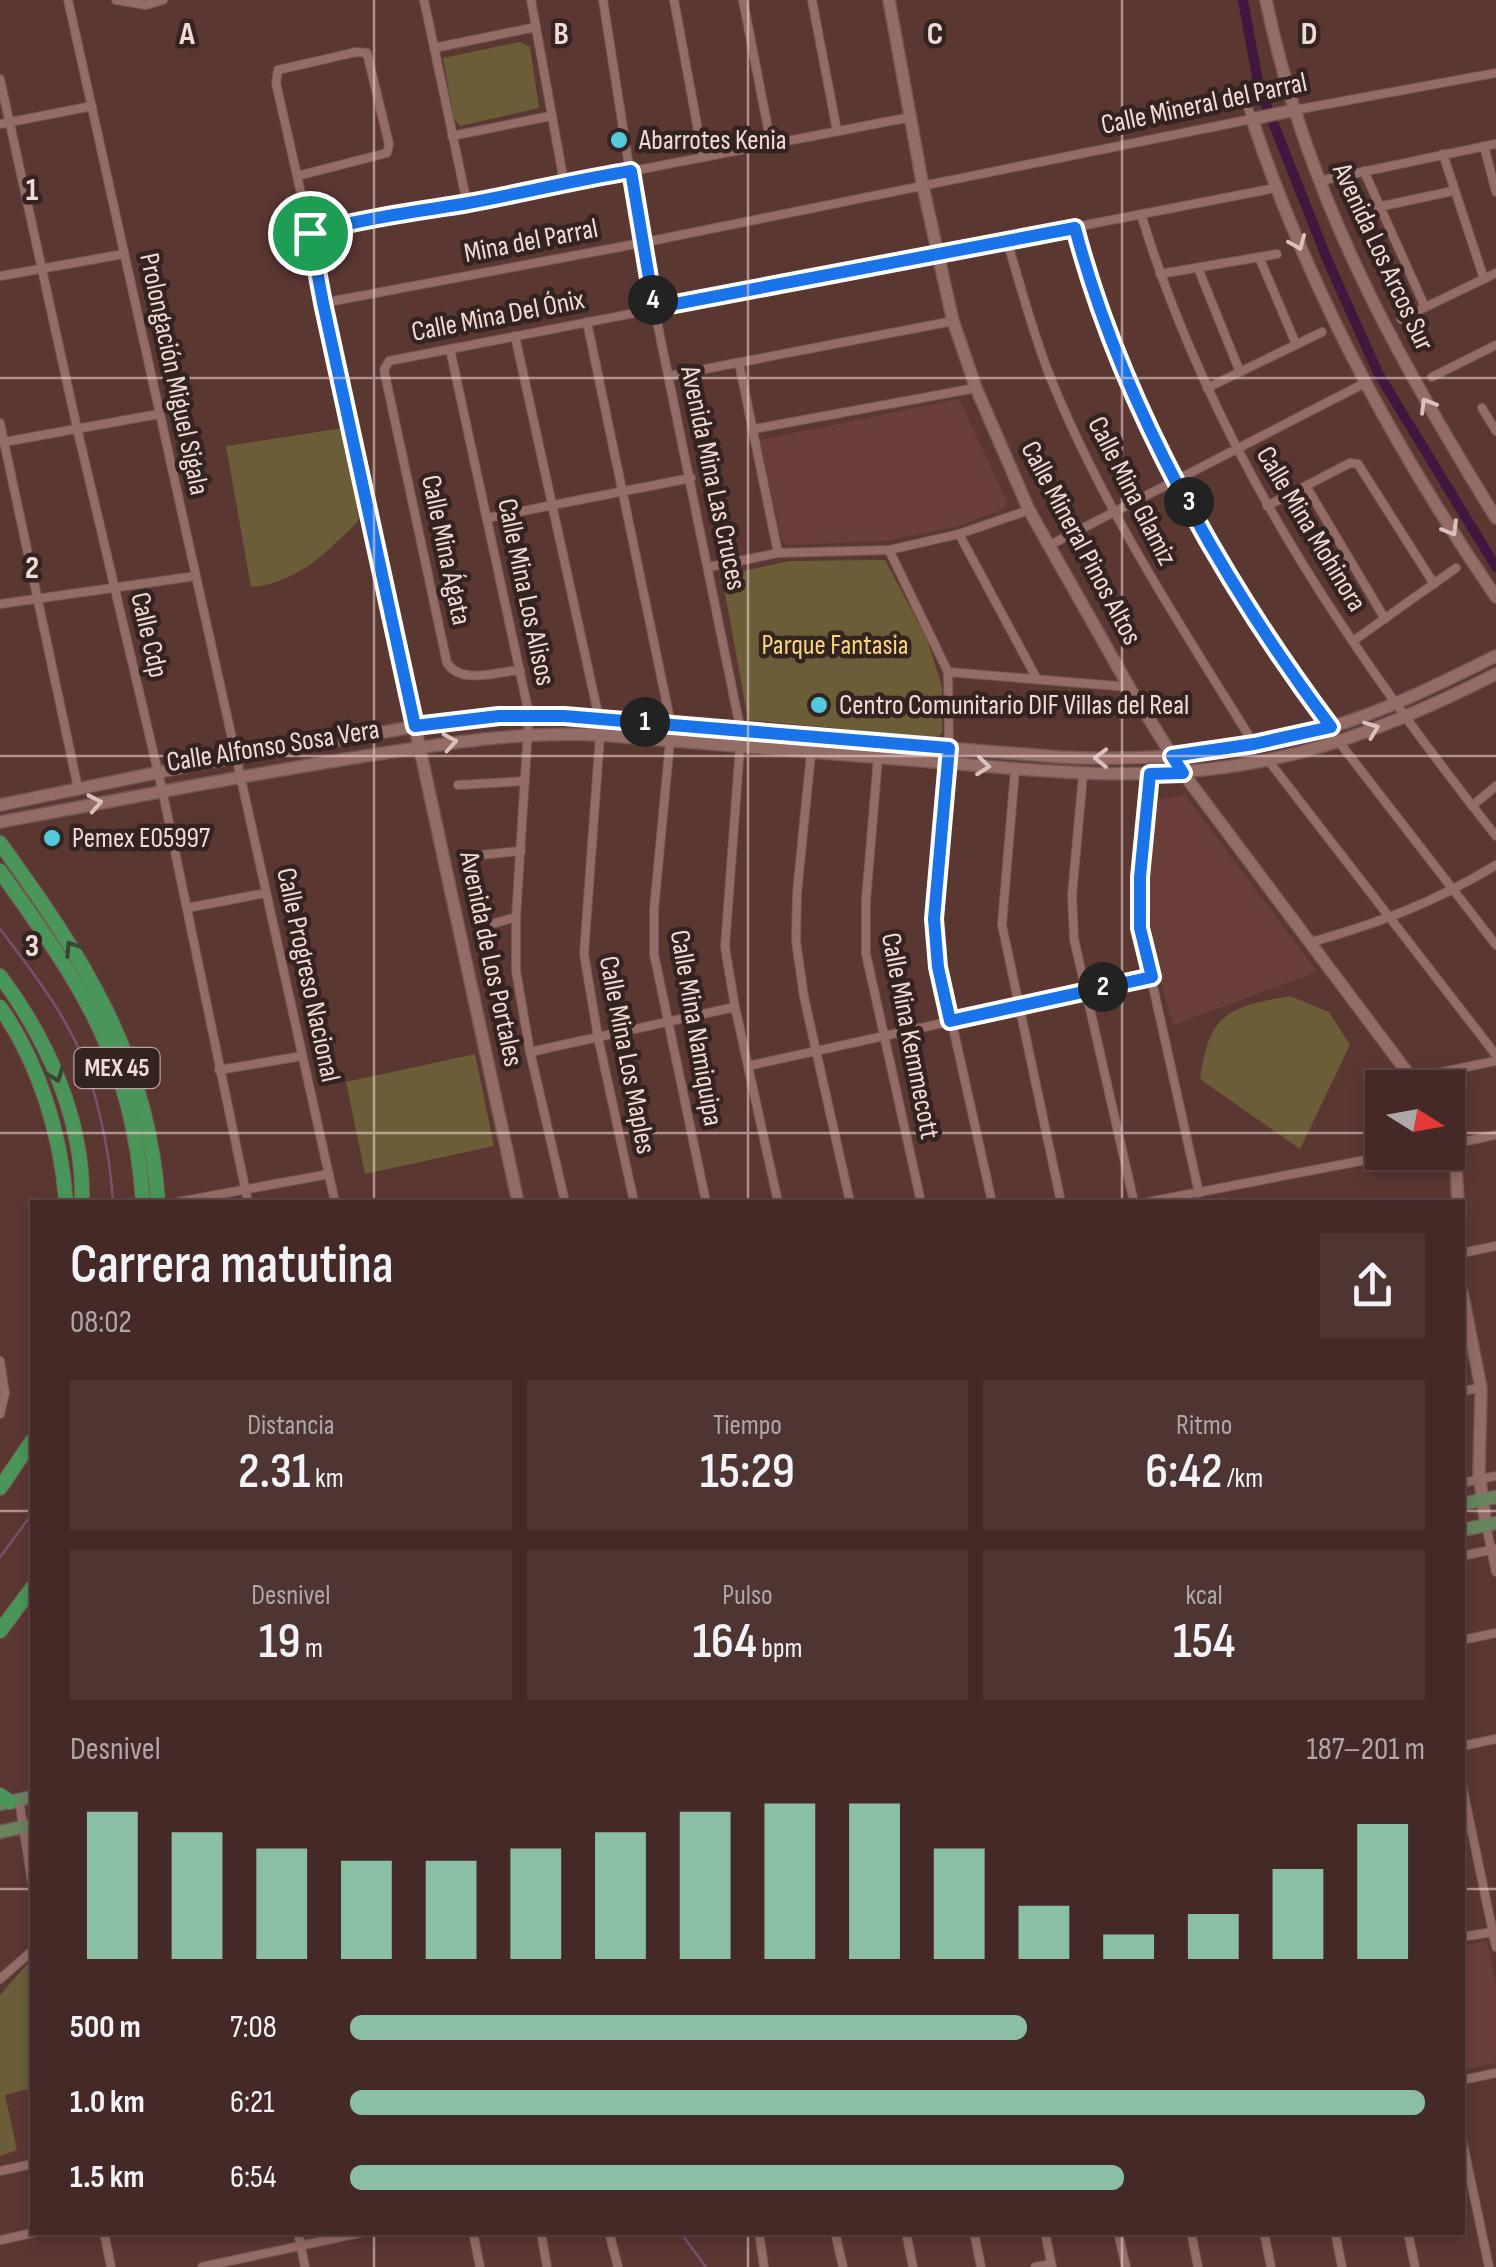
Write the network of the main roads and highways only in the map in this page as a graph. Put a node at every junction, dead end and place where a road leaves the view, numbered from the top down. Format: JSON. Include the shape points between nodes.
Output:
{"nodes":[{"id":1,"x":888,"y":0,"type":"edge"},
{"id":2,"x":1266,"y":0,"type":"edge"},
{"id":3,"x":1289,"y":111,"type":"junction"},
{"id":4,"x":1496,"y":518,"type":"edge"},
{"id":5,"x":1496,"y":596,"type":"edge"},
{"id":6,"x":1496,"y":656,"type":"edge"},
{"id":7,"x":1496,"y":674,"type":"edge"},
{"id":8,"x":415,"y":726,"type":"junction"},
{"id":9,"x":419,"y":748,"type":"junction"},
{"id":10,"x":1172,"y":756,"type":"junction"},
{"id":11,"x":1183,"y":773,"type":"junction"},
{"id":12,"x":60,"y":793,"type":"junction"},
{"id":13,"x":0,"y":805,"type":"edge"},
{"id":14,"x":64,"y":809,"type":"junction"},
{"id":15,"x":0,"y":822,"type":"edge"},
{"id":16,"x":0,"y":843,"type":"edge"},
{"id":17,"x":0,"y":871,"type":"edge"},
{"id":18,"x":0,"y":976,"type":"edge"},
{"id":19,"x":0,"y":1007,"type":"edge"},
{"id":20,"x":1406,"y":1070,"type":"edge"},
{"id":21,"x":1456,"y":1170,"type":"edge"},
{"id":22,"x":66,"y":1200,"type":"edge"},
{"id":23,"x":82,"y":1200,"type":"edge"},
{"id":24,"x":143,"y":1200,"type":"edge"},
{"id":25,"x":158,"y":1200,"type":"edge"},
{"id":26,"x":518,"y":1200,"type":"edge"},
{"id":27,"x":1458,"y":1200,"type":"edge"},
{"id":28,"x":1465,"y":1322,"type":"edge"},
{"id":29,"x":30,"y":1444,"type":"edge"},
{"id":30,"x":0,"y":1488,"type":"edge"},
{"id":31,"x":1496,"y":1497,"type":"edge"},
{"id":32,"x":1481,"y":1500,"type":"junction"},
{"id":33,"x":1465,"y":1503,"type":"edge"},
{"id":34,"x":1491,"y":1524,"type":"edge"},
{"id":35,"x":1465,"y":1529,"type":"edge"},
{"id":36,"x":30,"y":1591,"type":"edge"},
{"id":37,"x":0,"y":1630,"type":"edge"},
{"id":38,"x":0,"y":1832,"type":"edge"},
{"id":39,"x":28,"y":1833,"type":"edge"}],
"edges":[{"from":1,"to":10,"type":"main road","name":"Calle Mineral Pinos Altos","via":[[937,254],[976,388],[1048,546]]},
{"from":2,"to":3,"type":"main road","name":"Avenida Los Arcos Sur"},
{"from":4,"to":3,"type":"main road","name":"Avenida Los Arcos Sur","one_way":true,"via":[[1366,293]]},
{"from":3,"to":5,"type":"main road","name":"Calle Mineral del Parral","one_way":true,"via":[[1257,118],[1274,188],[1363,384]]},
{"from":6,"to":10,"type":"main road","name":"Calle Alfonso Sosa Vera","via":[[1331,727]]},
{"from":11,"to":7,"type":"main road","name":"Calle Alfonso Sosa Vera","one_way":true,"via":[[1339,742]]},
{"from":8,"to":9,"type":"main road","name":"Avenida de Los Portales"},
{"from":10,"to":8,"type":"main road","name":"Calle Alfonso Sosa Vera","one_way":true,"via":[[1105,759],[530,714]]},
{"from":8,"to":12,"type":"main road","name":"Calle Alfonso Sosa Vera"},
{"from":9,"to":11,"type":"main road","name":"Calle Alfonso Sosa Vera","one_way":true,"via":[[489,736],[600,735],[1083,775]]},
{"from":14,"to":9,"type":"main road","name":"Calle Alfonso Sosa Vera","one_way":true},
{"from":9,"to":26,"type":"main road","name":"Avenida de Los Portales"},
{"from":10,"to":11,"type":"main road","name":"Calle Mineral Pinos Altos"},
{"from":11,"to":20,"type":"main road","name":"Calle Mineral Pinos Altos"},
{"from":12,"to":13,"type":"main road","name":"Calle Alfonso Sosa Vera"},
{"from":12,"to":14,"type":"main road"},
{"from":14,"to":15,"type":"main road","name":"Calle Alfonso Sosa Vera"},
{"from":25,"to":16,"type":"highway","one_way":true,"via":[[146,1117],[126,1050],[97,986]]},
{"from":17,"to":24,"type":"highway","number":"MEX 45","via":[[82,990],[121,1078]]},
{"from":18,"to":23,"type":"highway","number":"MEX 45","one_way":true,"via":[[59,1080],[74,1131]]},
{"from":19,"to":22,"type":"highway","via":[[38,1080]]},
{"from":21,"to":27,"type":"main road"},
{"from":28,"to":32,"type":"main road","via":[[1481,1388]]},
{"from":29,"to":30,"type":"highway"},
{"from":31,"to":32,"type":"main road"},
{"from":32,"to":33,"type":"main road"},
{"from":32,"to":34,"type":"main road"},
{"from":34,"to":35,"type":"main road"},
{"from":36,"to":37,"type":"highway"},
{"from":38,"to":39,"type":"main road"}]}
